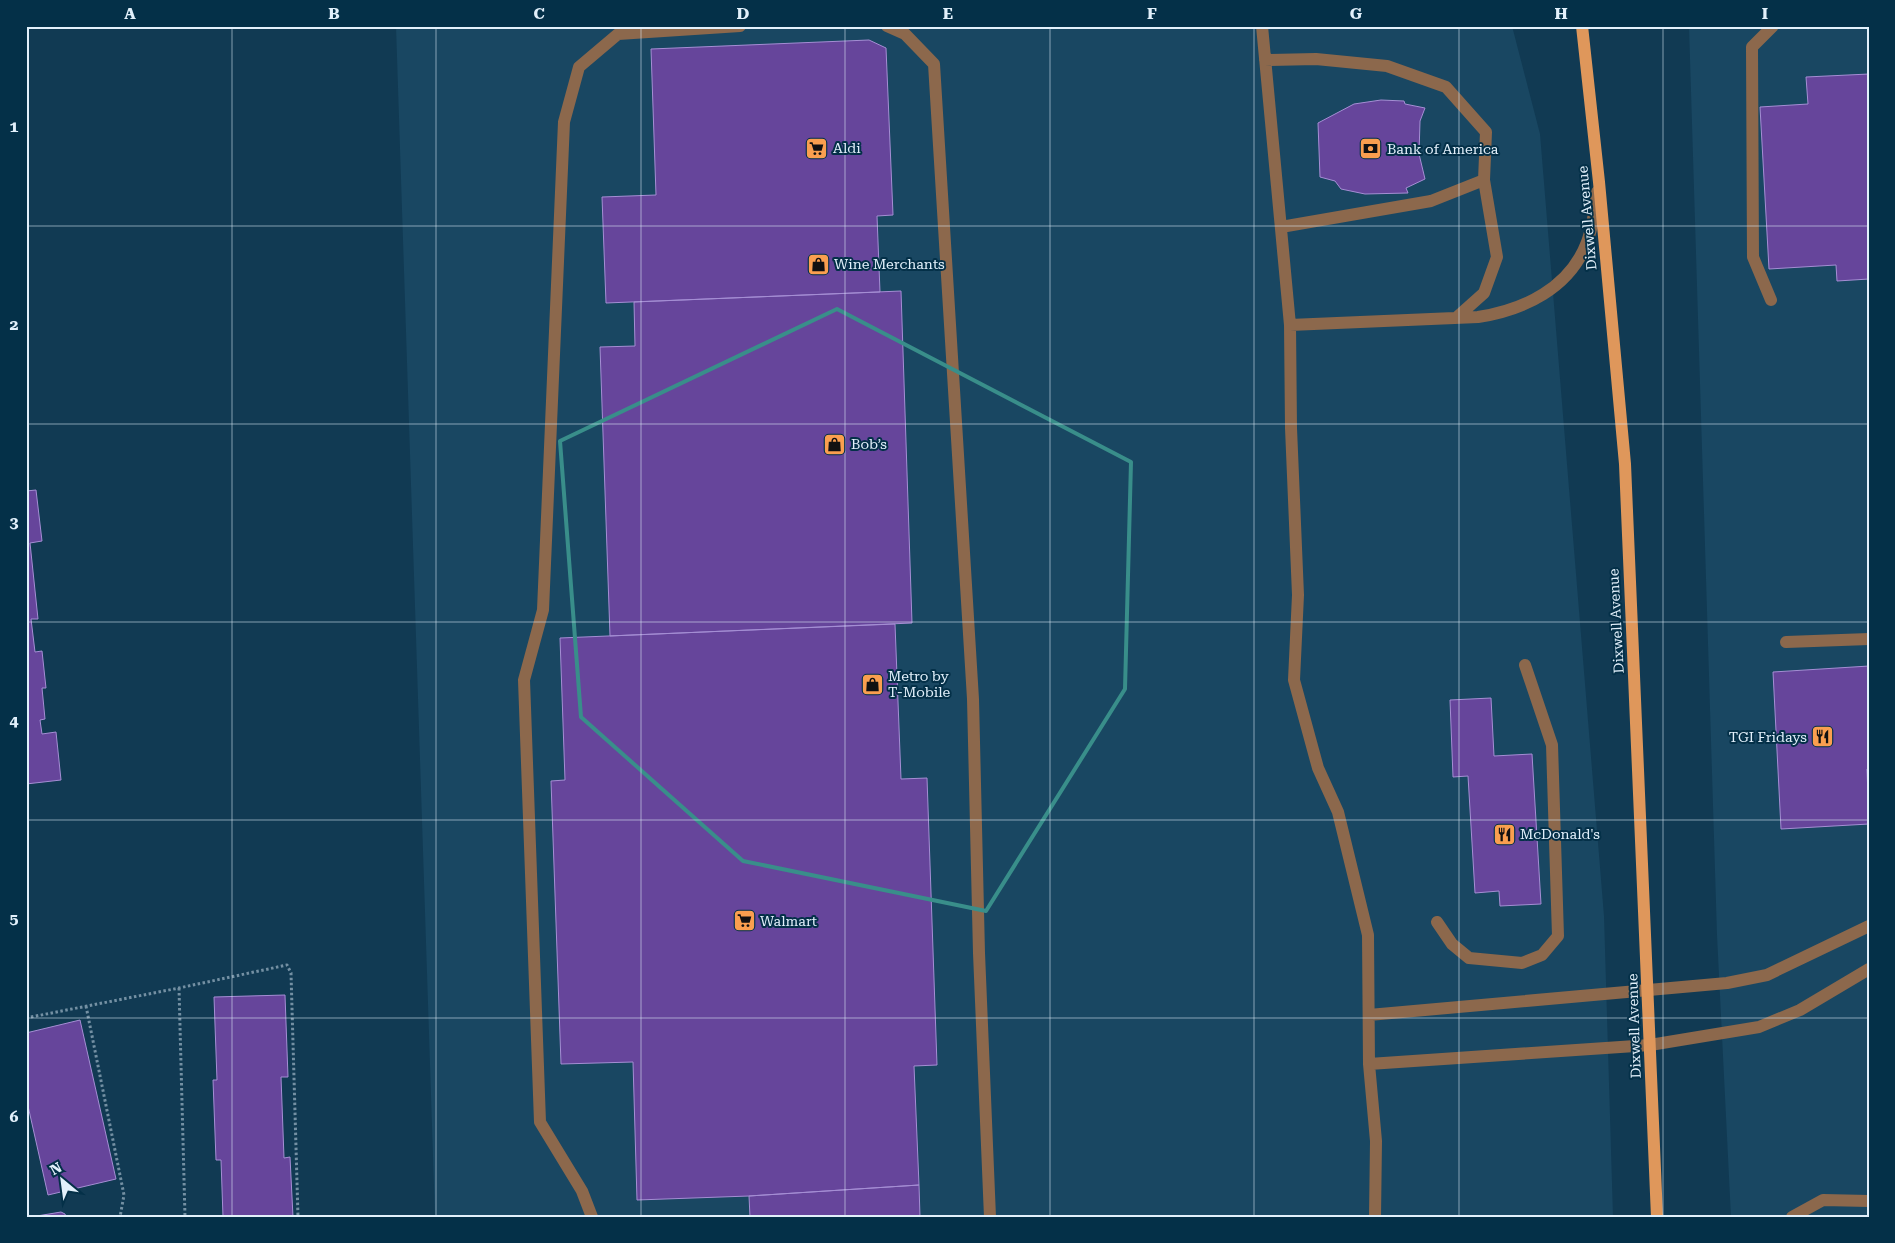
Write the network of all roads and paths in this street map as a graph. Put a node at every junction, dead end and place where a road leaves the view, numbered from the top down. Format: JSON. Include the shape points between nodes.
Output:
{"nodes":[{"id":1,"x":740,"y":26,"type":"edge"},
{"id":2,"x":887,"y":26,"type":"edge"},
{"id":3,"x":1262,"y":26,"type":"edge"},
{"id":4,"x":1582,"y":26,"type":"edge"},
{"id":5,"x":1773,"y":26,"type":"edge"},
{"id":6,"x":1265,"y":60,"type":"junction"},
{"id":7,"x":1484,"y":180,"type":"junction"},
{"id":8,"x":1599,"y":182,"type":"junction"},
{"id":9,"x":1281,"y":227,"type":"junction"},
{"id":10,"x":1771,"y":300,"type":"dead end"},
{"id":11,"x":1456,"y":318,"type":"junction"},
{"id":12,"x":1290,"y":325,"type":"junction"},
{"id":13,"x":1869,"y":639,"type":"edge"},
{"id":14,"x":1786,"y":642,"type":"dead end"},
{"id":15,"x":1525,"y":665,"type":"dead end"},
{"id":16,"x":1437,"y":922,"type":"dead end"},
{"id":17,"x":1869,"y":926,"type":"edge"},
{"id":18,"x":1869,"y":969,"type":"edge"},
{"id":19,"x":179,"y":988,"type":"junction"},
{"id":20,"x":1648,"y":990,"type":"junction"},
{"id":21,"x":86,"y":1006,"type":"junction"},
{"id":22,"x":1369,"y":1015,"type":"junction"},
{"id":23,"x":26,"y":1018,"type":"edge"},
{"id":24,"x":1650,"y":1045,"type":"junction"},
{"id":25,"x":1369,"y":1064,"type":"junction"},
{"id":26,"x":1869,"y":1201,"type":"edge"},
{"id":27,"x":120,"y":1217,"type":"edge"},
{"id":28,"x":186,"y":1217,"type":"edge"},
{"id":29,"x":298,"y":1217,"type":"edge"},
{"id":30,"x":592,"y":1217,"type":"edge"},
{"id":31,"x":990,"y":1217,"type":"edge"},
{"id":32,"x":1375,"y":1217,"type":"edge"},
{"id":33,"x":1657,"y":1217,"type":"edge"},
{"id":34,"x":1792,"y":1217,"type":"edge"}],
"edges":[{"from":1,"to":30,"type":"lane","via":[[618,34],[579,66],[564,122],[543,610],[524,680],[540,1122],[582,1191]]},
{"from":2,"to":31,"type":"lane","via":[[905,34],[934,64],[973,699]]},
{"from":3,"to":6,"type":"lane"},
{"from":4,"to":8,"type":"main road","name":"Dixwell Avenue"},
{"from":5,"to":10,"type":"lane","via":[[1752,47],[1753,257]]},
{"from":6,"to":7,"type":"lane","via":[[1316,58],[1387,66],[1446,87],[1486,132]]},
{"from":6,"to":9,"type":"lane"},
{"from":7,"to":9,"type":"lane","via":[[1431,201]]},
{"from":7,"to":11,"type":"lane","via":[[1497,257],[1484,293]]},
{"from":8,"to":11,"type":"lane","via":[[1586,244],[1563,281],[1521,306],[1496,314]]},
{"from":8,"to":20,"type":"main road","name":"Dixwell Avenue","via":[[1624,464]]},
{"from":9,"to":12,"type":"lane"},
{"from":11,"to":12,"type":"lane"},
{"from":12,"to":22,"type":"lane","via":[[1291,447],[1298,595],[1294,680],[1318,768],[1338,812],[1368,935]]},
{"from":13,"to":14,"type":"lane"},
{"from":15,"to":16,"type":"lane","via":[[1552,745],[1558,936],[1542,955],[1522,963],[1469,958],[1452,944]]},
{"from":17,"to":20,"type":"lane","via":[[1767,975]]},
{"from":18,"to":24,"type":"lane","via":[[1800,1010],[1759,1026]]},
{"from":19,"to":21,"type":"path"},
{"from":19,"to":28,"type":"path"},
{"from":19,"to":29,"type":"path","via":[[287,965],[291,972]]},
{"from":20,"to":22,"type":"lane"},
{"from":20,"to":24,"type":"main road","name":"Dixwell Avenue"},
{"from":21,"to":23,"type":"path"},
{"from":21,"to":27,"type":"path","via":[[124,1195]]},
{"from":22,"to":25,"type":"lane"},
{"from":24,"to":25,"type":"lane"},
{"from":24,"to":33,"type":"main road","name":"Dixwell Avenue"},
{"from":25,"to":32,"type":"lane","via":[[1376,1140]]},
{"from":26,"to":34,"type":"lane","via":[[1823,1200]]}]}
